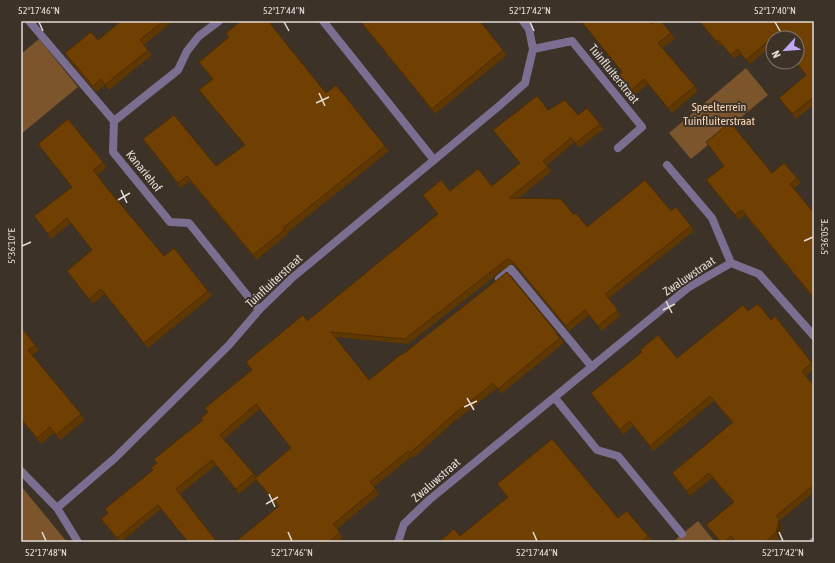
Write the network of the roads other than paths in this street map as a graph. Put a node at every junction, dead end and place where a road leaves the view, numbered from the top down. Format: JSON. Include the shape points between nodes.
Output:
{"nodes":[{"id":1,"x":29,"y":21,"type":"edge"},
{"id":2,"x":219,"y":21,"type":"edge"},
{"id":3,"x":323,"y":21,"type":"edge"},
{"id":4,"x":523,"y":21,"type":"edge"},
{"id":5,"x":533,"y":49,"type":"junction"},
{"id":6,"x":114,"y":121,"type":"junction"},
{"id":7,"x":618,"y":148,"type":"dead end"},
{"id":8,"x":434,"y":160,"type":"junction"},
{"id":9,"x":667,"y":165,"type":"dead end"},
{"id":10,"x":731,"y":263,"type":"junction"},
{"id":11,"x":495,"y":282,"type":"edge"},
{"id":12,"x":259,"y":310,"type":"junction"},
{"id":13,"x":814,"y":336,"type":"edge"},
{"id":14,"x":592,"y":367,"type":"junction"},
{"id":15,"x":555,"y":398,"type":"junction"},
{"id":16,"x":21,"y":471,"type":"edge"},
{"id":17,"x":57,"y":508,"type":"junction"},
{"id":18,"x":682,"y":534,"type":"dead end"},
{"id":19,"x":78,"y":542,"type":"edge"},
{"id":20,"x":398,"y":542,"type":"edge"}],
"edges":[{"from":1,"to":6,"type":"street"},
{"from":2,"to":6,"type":"street","via":[[199,36],[187,51],[178,70]]},
{"from":3,"to":8,"type":"street"},
{"from":4,"to":5,"type":"street","name":"Tuinfluiterstraat","via":[[529,29]]},
{"from":5,"to":7,"type":"street","name":"Tuinfluiterstraat","via":[[572,41],[642,127]]},
{"from":5,"to":8,"type":"street","name":"Tuinfluiterstraat","via":[[525,83]]},
{"from":6,"to":12,"type":"street","name":"Kanariehof","via":[[113,152],[170,222],[189,223]]},
{"from":8,"to":12,"type":"street","name":"Tuinfluiterstraat","via":[[292,278]]},
{"from":9,"to":10,"type":"street","via":[[712,218]]},
{"from":10,"to":13,"type":"street","name":"Zwaluwstraat","via":[[759,274]]},
{"from":10,"to":14,"type":"street","name":"Zwaluwstraat","via":[[689,288]]},
{"from":11,"to":14,"type":"street","via":[[511,270]]},
{"from":12,"to":17,"type":"street","name":"Tuinfluiterstraat","via":[[229,345],[115,458]]},
{"from":14,"to":15,"type":"street","name":"Zwaluwstraat"},
{"from":15,"to":18,"type":"street","via":[[597,450],[618,456]]},
{"from":15,"to":20,"type":"street","name":"Zwaluwstraat","via":[[429,500],[404,524]]},
{"from":16,"to":17,"type":"street"},
{"from":17,"to":19,"type":"street"}]}
